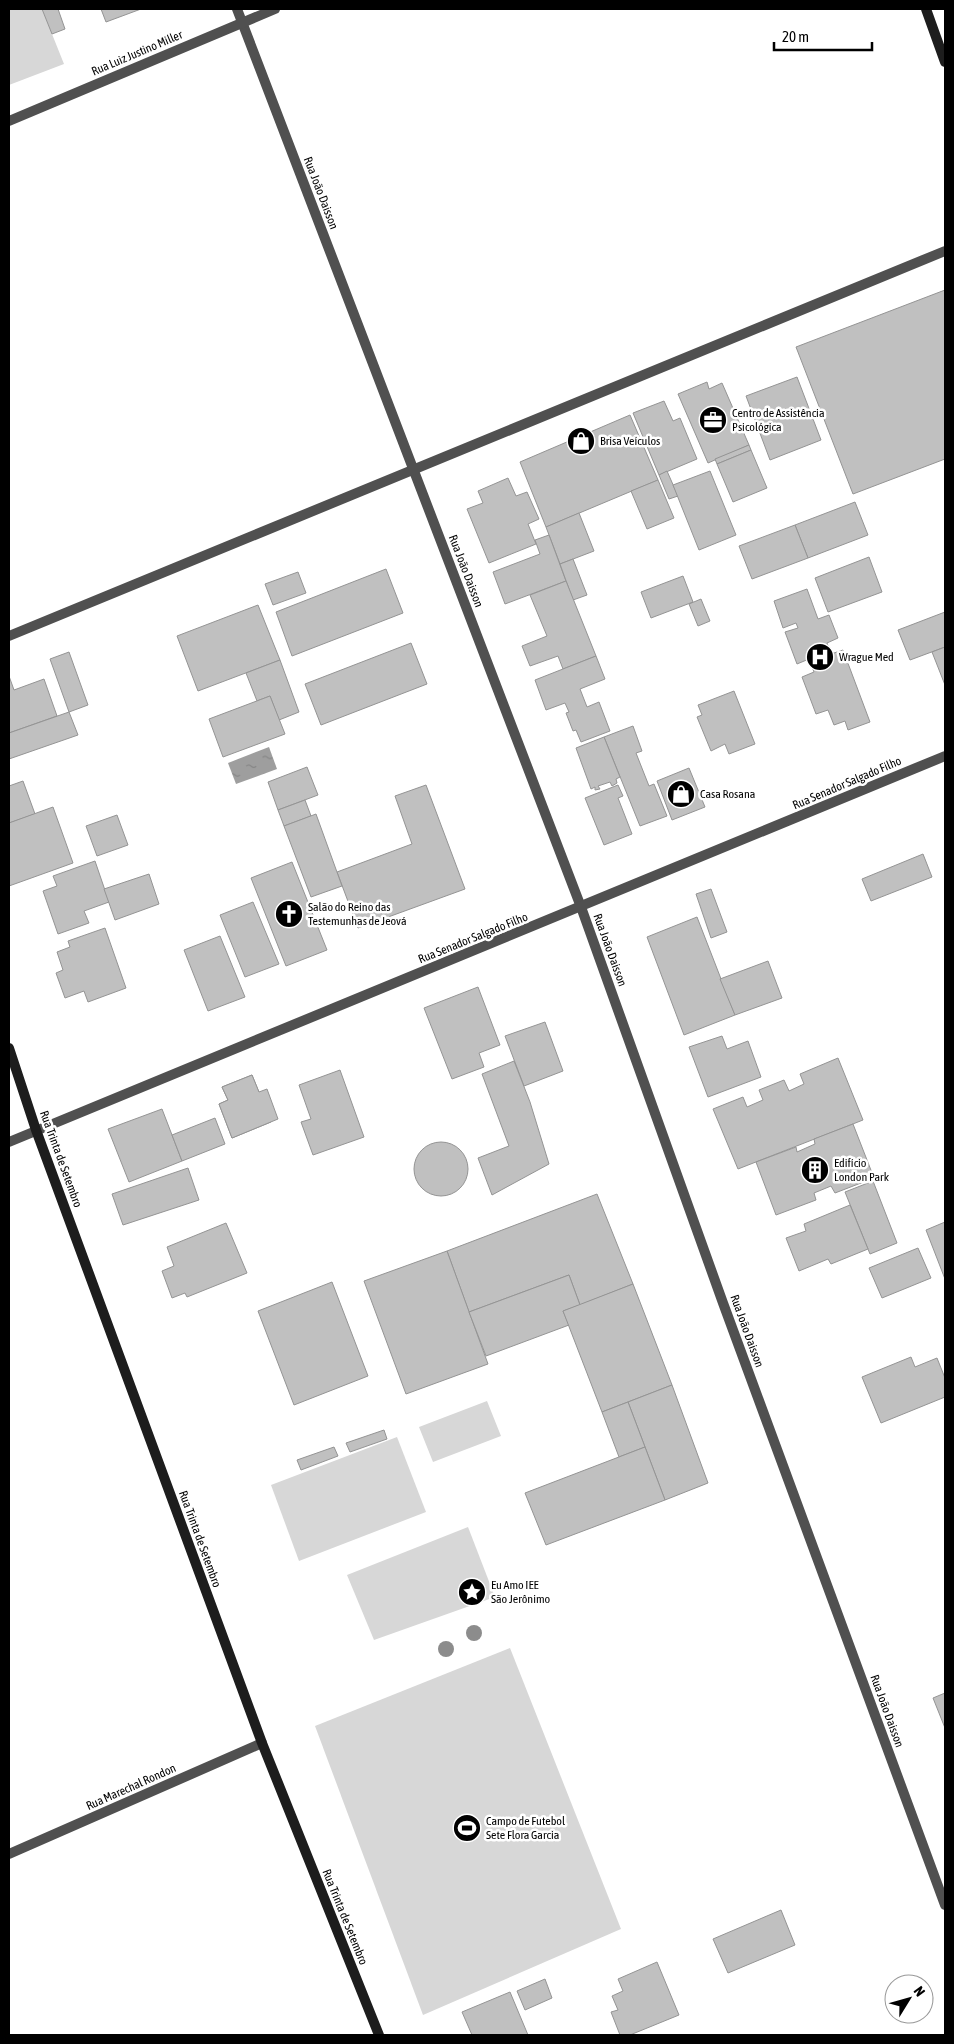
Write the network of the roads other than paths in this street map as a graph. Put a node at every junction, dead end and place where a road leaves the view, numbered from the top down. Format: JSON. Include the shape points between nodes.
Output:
{"nodes":[{"id":1,"x":237,"y":9,"type":"edge"},
{"id":2,"x":275,"y":9,"type":"edge"},
{"id":3,"x":926,"y":9,"type":"edge"},
{"id":4,"x":242,"y":22,"type":"junction"},
{"id":5,"x":945,"y":62,"type":"edge"},
{"id":6,"x":9,"y":121,"type":"edge"},
{"id":7,"x":945,"y":251,"type":"edge"},
{"id":8,"x":414,"y":469,"type":"junction"},
{"id":9,"x":9,"y":636,"type":"edge"},
{"id":10,"x":945,"y":756,"type":"edge"},
{"id":11,"x":581,"y":908,"type":"junction"},
{"id":12,"x":9,"y":1048,"type":"edge"},
{"id":13,"x":36,"y":1130,"type":"junction"},
{"id":14,"x":9,"y":1142,"type":"edge"},
{"id":15,"x":262,"y":1743,"type":"junction"},
{"id":16,"x":9,"y":1854,"type":"edge"},
{"id":17,"x":945,"y":1904,"type":"edge"},
{"id":18,"x":379,"y":2035,"type":"edge"}],
"edges":[{"from":1,"to":4,"type":"street","name":"Rua João Daisson"},
{"from":2,"to":4,"type":"street","name":"Rua Luiz Justino Miller"},
{"from":3,"to":5,"type":"main road"},
{"from":4,"to":6,"type":"street","name":"Rua Luiz Justino Miller"},
{"from":4,"to":8,"type":"street","name":"Rua João Daisson"},
{"from":7,"to":8,"type":"street"},
{"from":8,"to":9,"type":"street"},
{"from":8,"to":11,"type":"street","name":"Rua João Daisson"},
{"from":10,"to":11,"type":"street","name":"Rua Senador Salgado Filho"},
{"from":11,"to":13,"type":"street","name":"Rua Senador Salgado Filho"},
{"from":11,"to":17,"type":"street","name":"Rua João Daisson"},
{"from":12,"to":13,"type":"main road","name":"Rua Trinta de Setembro"},
{"from":13,"to":14,"type":"street","name":"Rua Senador Salgado Filho"},
{"from":13,"to":15,"type":"main road","name":"Rua Trinta de Setembro"},
{"from":15,"to":16,"type":"street","name":"Rua Marechal Rondon"},
{"from":15,"to":18,"type":"main road","name":"Rua Trinta de Setembro"}]}
